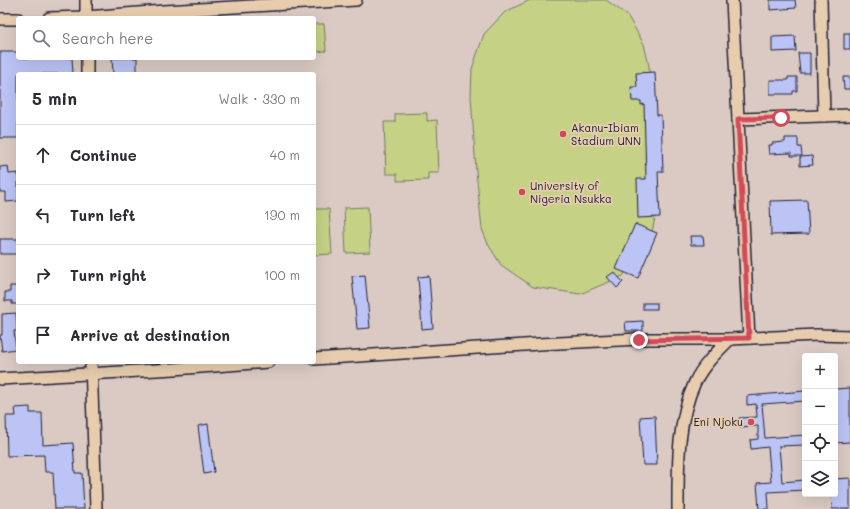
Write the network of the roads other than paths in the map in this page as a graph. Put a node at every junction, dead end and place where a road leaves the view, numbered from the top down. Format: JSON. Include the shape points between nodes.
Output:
{"nodes":[{"id":1,"x":86,"y":0,"type":"edge"},
{"id":2,"x":356,"y":0,"type":"edge"},
{"id":3,"x":732,"y":0,"type":"edge"},
{"id":4,"x":821,"y":0,"type":"edge"},
{"id":5,"x":322,"y":1,"type":"edge"},
{"id":6,"x":164,"y":6,"type":"edge"},
{"id":7,"x":86,"y":16,"type":"edge"},
{"id":8,"x":99,"y":16,"type":"edge"},
{"id":9,"x":0,"y":19,"type":"edge"},
{"id":10,"x":16,"y":19,"type":"edge"},
{"id":11,"x":87,"y":60,"type":"edge"},
{"id":12,"x":87,"y":72,"type":"edge"},
{"id":13,"x":850,"y":115,"type":"edge"},
{"id":14,"x":824,"y":116,"type":"junction"},
{"id":15,"x":738,"y":119,"type":"junction"},
{"id":16,"x":850,"y":336,"type":"edge"},
{"id":17,"x":749,"y":338,"type":"junction"},
{"id":18,"x":730,"y":339,"type":"junction"},
{"id":19,"x":316,"y":358,"type":"edge"},
{"id":20,"x":91,"y":364,"type":"edge"},
{"id":21,"x":238,"y":364,"type":"edge"},
{"id":22,"x":91,"y":374,"type":"junction"},
{"id":23,"x":0,"y":379,"type":"edge"},
{"id":24,"x":96,"y":509,"type":"edge"},
{"id":25,"x":678,"y":509,"type":"edge"}],
"edges":[{"from":1,"to":7,"type":"street"},
{"from":2,"to":5,"type":"street"},
{"from":3,"to":15,"type":"street"},
{"from":4,"to":14,"type":"street"},
{"from":5,"to":6,"type":"street"},
{"from":6,"to":8,"type":"street"},
{"from":9,"to":10,"type":"street"},
{"from":11,"to":12,"type":"street"},
{"from":13,"to":14,"type":"street"},
{"from":14,"to":15,"type":"street"},
{"from":15,"to":17,"type":"street"},
{"from":16,"to":17,"type":"street"},
{"from":17,"to":18,"type":"street"},
{"from":18,"to":19,"type":"street","via":[[539,344]]},
{"from":18,"to":25,"type":"street","via":[[709,361],[696,381],[686,407],[680,433]]},
{"from":20,"to":22,"type":"street"},
{"from":21,"to":22,"type":"street"},
{"from":22,"to":23,"type":"street"},
{"from":22,"to":24,"type":"street"}]}
